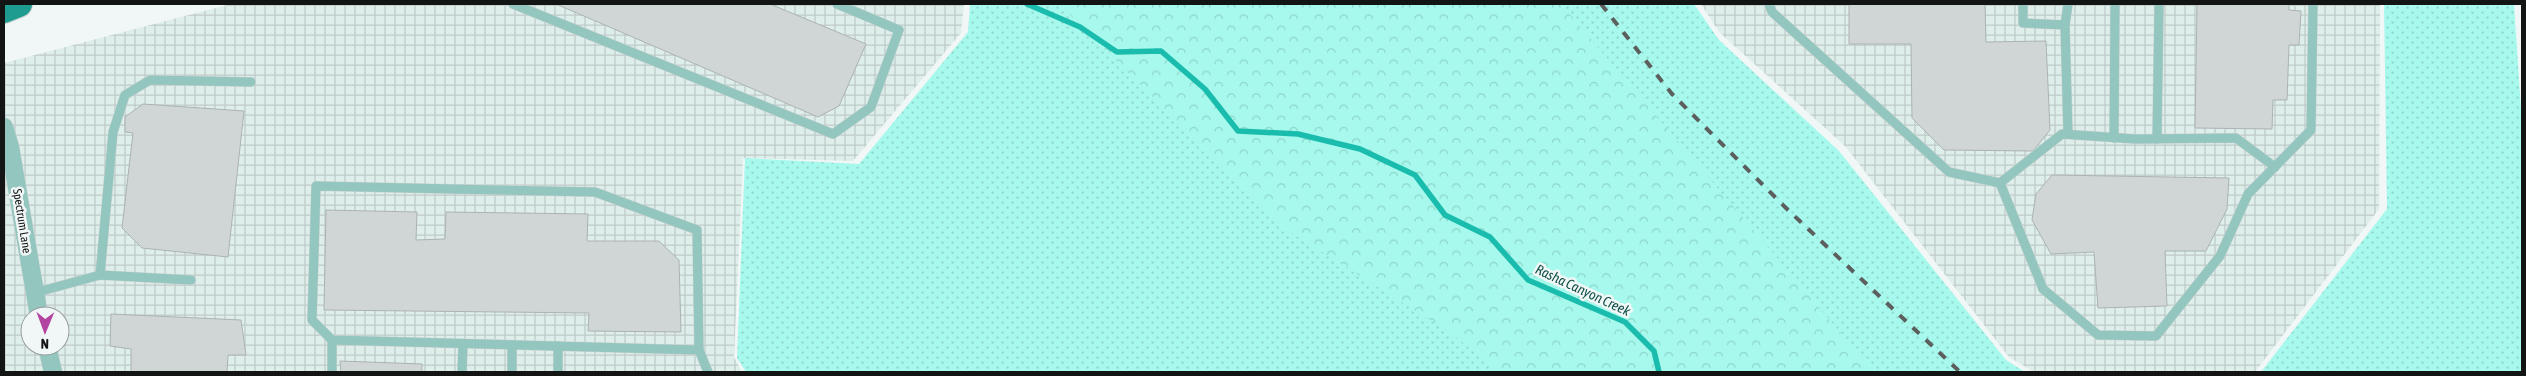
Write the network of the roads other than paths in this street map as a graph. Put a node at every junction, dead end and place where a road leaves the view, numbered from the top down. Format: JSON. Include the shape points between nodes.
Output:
{"nodes":[{"id":1,"x":19,"y":4,"type":"edge"},
{"id":2,"x":513,"y":4,"type":"edge"},
{"id":3,"x":836,"y":4,"type":"edge"},
{"id":4,"x":1769,"y":4,"type":"edge"},
{"id":5,"x":2023,"y":4,"type":"edge"},
{"id":6,"x":2068,"y":4,"type":"edge"},
{"id":7,"x":2114,"y":4,"type":"edge"},
{"id":8,"x":2159,"y":4,"type":"edge"},
{"id":9,"x":2313,"y":4,"type":"edge"},
{"id":10,"x":4,"y":10,"type":"edge"},
{"id":11,"x":2065,"y":25,"type":"junction"},
{"id":12,"x":252,"y":82,"type":"dead end"},
{"id":13,"x":4,"y":127,"type":"edge"},
{"id":14,"x":2068,"y":134,"type":"junction"},
{"id":15,"x":2114,"y":138,"type":"junction"},
{"id":16,"x":2157,"y":139,"type":"junction"},
{"id":17,"x":2275,"y":167,"type":"junction"},
{"id":18,"x":2000,"y":183,"type":"junction"},
{"id":19,"x":100,"y":274,"type":"junction"},
{"id":20,"x":191,"y":280,"type":"dead end"},
{"id":21,"x":34,"y":293,"type":"junction"},
{"id":22,"x":37,"y":306,"type":"edge"},
{"id":23,"x":332,"y":340,"type":"junction"},
{"id":24,"x":463,"y":344,"type":"junction"},
{"id":25,"x":512,"y":345,"type":"junction"},
{"id":26,"x":558,"y":346,"type":"junction"},
{"id":27,"x":699,"y":350,"type":"junction"},
{"id":28,"x":49,"y":356,"type":"edge"},
{"id":29,"x":53,"y":372,"type":"edge"},
{"id":30,"x":332,"y":372,"type":"edge"},
{"id":31,"x":462,"y":372,"type":"edge"},
{"id":32,"x":512,"y":372,"type":"edge"},
{"id":33,"x":558,"y":372,"type":"edge"},
{"id":34,"x":708,"y":372,"type":"edge"}],
"edges":[{"from":1,"to":10,"type":"main road"},
{"from":2,"to":3,"type":"lane","via":[[833,134],[871,107],[899,30]]},
{"from":4,"to":18,"type":"lane","via":[[1772,12],[1950,172]]},
{"from":5,"to":11,"type":"lane","via":[[2023,23]]},
{"from":6,"to":11,"type":"lane"},
{"from":7,"to":15,"type":"lane"},
{"from":8,"to":16,"type":"lane"},
{"from":9,"to":17,"type":"lane","via":[[2311,130]]},
{"from":11,"to":14,"type":"lane"},
{"from":12,"to":19,"type":"lane","via":[[150,80],[126,95],[113,132]]},
{"from":13,"to":21,"type":"street","name":"Spectrum Lane"},
{"from":14,"to":15,"type":"lane"},
{"from":14,"to":18,"type":"lane","via":[[2062,134]]},
{"from":15,"to":16,"type":"lane"},
{"from":16,"to":17,"type":"lane","via":[[2236,138]]},
{"from":17,"to":18,"type":"lane","via":[[2248,194],[2220,256],[2156,336],[2098,335],[2043,289]]},
{"from":19,"to":20,"type":"lane"},
{"from":19,"to":21,"type":"lane"},
{"from":21,"to":22,"type":"street","name":"Spectrum Lane"},
{"from":23,"to":24,"type":"lane"},
{"from":23,"to":27,"type":"lane","via":[[312,320],[316,186],[595,192],[697,230]]},
{"from":23,"to":30,"type":"lane"},
{"from":24,"to":25,"type":"lane"},
{"from":24,"to":31,"type":"lane"},
{"from":25,"to":26,"type":"lane"},
{"from":25,"to":32,"type":"lane"},
{"from":26,"to":27,"type":"lane"},
{"from":26,"to":33,"type":"lane"},
{"from":27,"to":34,"type":"lane"},
{"from":28,"to":29,"type":"street"}]}
